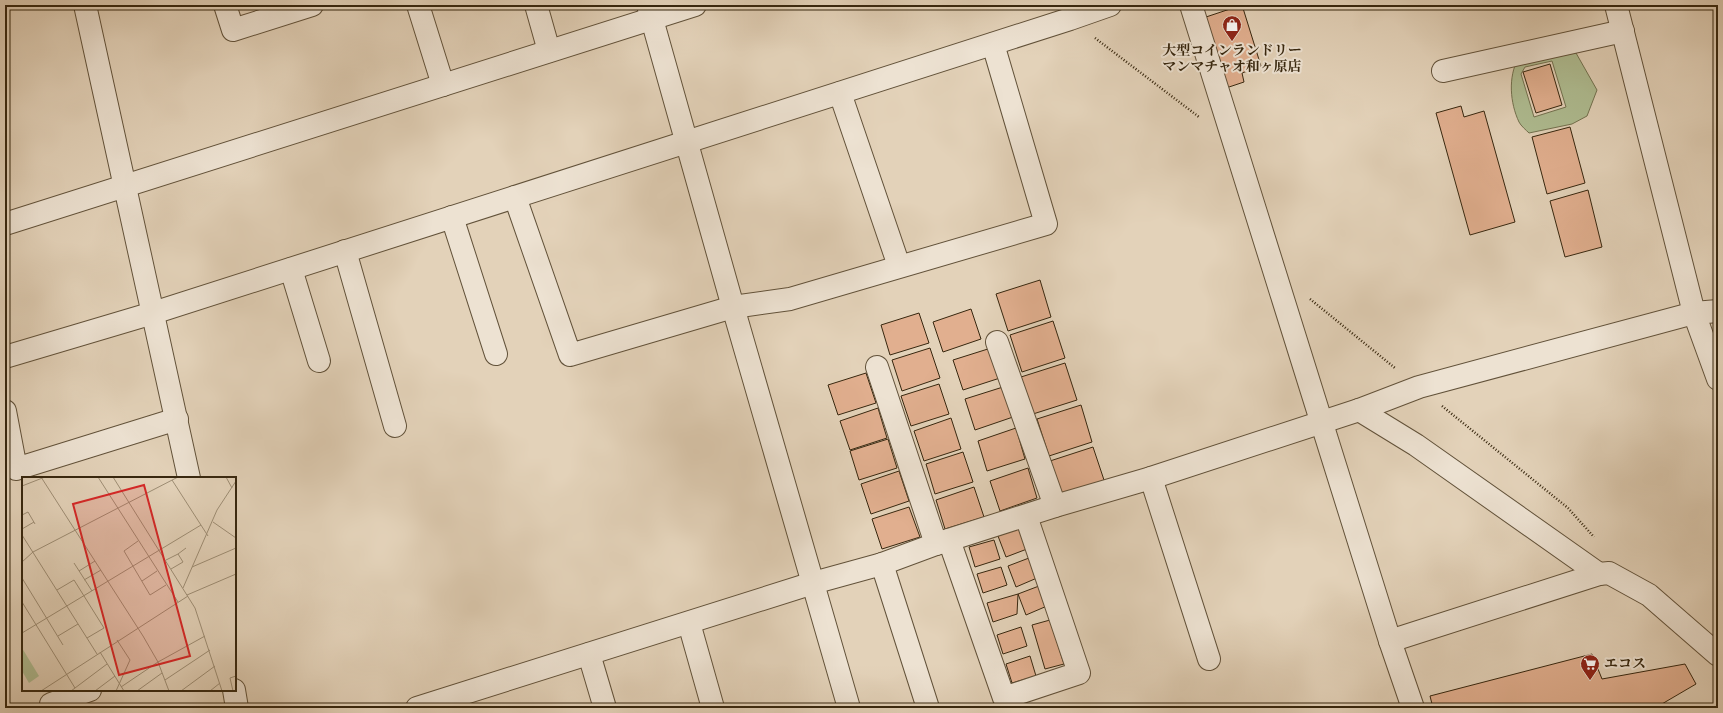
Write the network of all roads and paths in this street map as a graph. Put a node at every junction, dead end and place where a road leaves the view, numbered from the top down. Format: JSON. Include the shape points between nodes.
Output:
{"nodes":[{"id":1,"x":85,"y":5,"type":"edge"},
{"id":2,"x":225,"y":5,"type":"edge"},
{"id":3,"x":312,"y":5,"type":"edge"},
{"id":4,"x":418,"y":5,"type":"edge"},
{"id":5,"x":536,"y":5,"type":"edge"},
{"id":6,"x":695,"y":5,"type":"edge"},
{"id":7,"x":1110,"y":5,"type":"edge"},
{"id":8,"x":1191,"y":5,"type":"edge"},
{"id":9,"x":1616,"y":5,"type":"edge"},
{"id":10,"x":650,"y":12,"type":"edge"},
{"id":11,"x":1070,"y":20,"type":"junction"},
{"id":12,"x":1622,"y":31,"type":"junction"},
{"id":13,"x":993,"y":44,"type":"junction"},
{"id":14,"x":549,"y":51,"type":"junction"},
{"id":15,"x":1443,"y":71,"type":"dead end"},
{"id":16,"x":443,"y":85,"type":"junction"},
{"id":17,"x":840,"y":93,"type":"junction"},
{"id":18,"x":1203,"y":120,"type":"dead end"},
{"id":19,"x":687,"y":142,"type":"junction"},
{"id":20,"x":125,"y":187,"type":"junction"},
{"id":21,"x":515,"y":197,"type":"junction"},
{"id":22,"x":452,"y":217,"type":"junction"},
{"id":23,"x":5,"y":224,"type":"edge"},
{"id":24,"x":345,"y":251,"type":"junction"},
{"id":25,"x":899,"y":266,"type":"junction"},
{"id":26,"x":291,"y":268,"type":"junction"},
{"id":27,"x":1309,"y":298,"type":"dead end"},
{"id":28,"x":733,"y":307,"type":"junction"},
{"id":29,"x":1718,"y":311,"type":"edge"},
{"id":30,"x":153,"y":313,"type":"junction"},
{"id":31,"x":1694,"y":313,"type":"junction"},
{"id":32,"x":997,"y":342,"type":"dead end"},
{"id":33,"x":496,"y":354,"type":"dead end"},
{"id":34,"x":5,"y":357,"type":"edge"},
{"id":35,"x":319,"y":360,"type":"dead end"},
{"id":36,"x":877,"y":368,"type":"dead end"},
{"id":37,"x":1718,"y":379,"type":"edge"},
{"id":38,"x":1419,"y":387,"type":"junction"},
{"id":39,"x":1359,"y":410,"type":"junction"},
{"id":40,"x":5,"y":411,"type":"edge"},
{"id":41,"x":177,"y":419,"type":"junction"},
{"id":42,"x":1322,"y":422,"type":"junction"},
{"id":43,"x":396,"y":426,"type":"dead end"},
{"id":44,"x":189,"y":477,"type":"edge"},
{"id":45,"x":1151,"y":478,"type":"junction"},
{"id":46,"x":1055,"y":506,"type":"junction"},
{"id":47,"x":1026,"y":516,"type":"junction"},
{"id":48,"x":942,"y":542,"type":"junction"},
{"id":49,"x":882,"y":564,"type":"junction"},
{"id":50,"x":1604,"y":574,"type":"junction"},
{"id":51,"x":813,"y":583,"type":"junction"},
{"id":52,"x":689,"y":622,"type":"junction"},
{"id":53,"x":1390,"y":641,"type":"junction"},
{"id":54,"x":589,"y":654,"type":"junction"},
{"id":55,"x":1718,"y":655,"type":"edge"},
{"id":56,"x":1209,"y":659,"type":"dead end"},
{"id":57,"x":87,"y":691,"type":"edge"},
{"id":58,"x":234,"y":691,"type":"edge"},
{"id":59,"x":52,"y":708,"type":"edge"},
{"id":60,"x":238,"y":708,"type":"edge"},
{"id":61,"x":417,"y":708,"type":"edge"},
{"id":62,"x":605,"y":708,"type":"edge"},
{"id":63,"x":713,"y":708,"type":"edge"},
{"id":64,"x":849,"y":708,"type":"edge"},
{"id":65,"x":928,"y":708,"type":"edge"},
{"id":66,"x":1414,"y":708,"type":"edge"}],
"edges":[{"from":1,"to":20,"type":"street"},
{"from":2,"to":3,"type":"street","via":[[233,30]]},
{"from":4,"to":16,"type":"street"},
{"from":5,"to":14,"type":"street"},
{"from":6,"to":10,"type":"street"},
{"from":7,"to":11,"type":"street"},
{"from":8,"to":42,"type":"street"},
{"from":9,"to":12,"type":"street"},
{"from":10,"to":14,"type":"street"},
{"from":10,"to":19,"type":"street"},
{"from":11,"to":13,"type":"street"},
{"from":11,"to":18,"type":"path"},
{"from":12,"to":15,"type":"street"},
{"from":12,"to":31,"type":"street"},
{"from":13,"to":17,"type":"street"},
{"from":13,"to":25,"type":"street","via":[[1046,224]]},
{"from":14,"to":16,"type":"street"},
{"from":16,"to":20,"type":"street"},
{"from":17,"to":19,"type":"street"},
{"from":17,"to":25,"type":"street"},
{"from":19,"to":21,"type":"street"},
{"from":19,"to":28,"type":"street"},
{"from":20,"to":23,"type":"street"},
{"from":20,"to":30,"type":"street"},
{"from":21,"to":22,"type":"street"},
{"from":21,"to":28,"type":"street","via":[[570,355]]},
{"from":22,"to":24,"type":"street"},
{"from":22,"to":33,"type":"street"},
{"from":24,"to":26,"type":"street"},
{"from":24,"to":43,"type":"street"},
{"from":25,"to":28,"type":"street","via":[[790,299]]},
{"from":26,"to":30,"type":"street"},
{"from":26,"to":35,"type":"street"},
{"from":27,"to":38,"type":"path"},
{"from":28,"to":51,"type":"street"},
{"from":29,"to":31,"type":"street"},
{"from":30,"to":34,"type":"street"},
{"from":30,"to":41,"type":"street"},
{"from":31,"to":37,"type":"street"},
{"from":31,"to":38,"type":"street"},
{"from":32,"to":46,"type":"street"},
{"from":36,"to":48,"type":"street"},
{"from":38,"to":39,"type":"street"},
{"from":38,"to":50,"type":"path","via":[[1568,508],[1609,554]]},
{"from":39,"to":42,"type":"street"},
{"from":39,"to":50,"type":"street","via":[[1416,445]]},
{"from":40,"to":41,"type":"street","via":[[16,469]]},
{"from":41,"to":44,"type":"street"},
{"from":42,"to":45,"type":"street"},
{"from":42,"to":53,"type":"street"},
{"from":45,"to":46,"type":"street"},
{"from":45,"to":56,"type":"street"},
{"from":46,"to":47,"type":"street"},
{"from":47,"to":48,"type":"street"},
{"from":47,"to":48,"type":"street","via":[[1079,673],[1004,698]]},
{"from":48,"to":49,"type":"street"},
{"from":49,"to":51,"type":"street"},
{"from":49,"to":65,"type":"street"},
{"from":50,"to":53,"type":"street"},
{"from":50,"to":55,"type":"street","via":[[1649,595]]},
{"from":51,"to":52,"type":"street"},
{"from":51,"to":64,"type":"street"},
{"from":52,"to":54,"type":"street"},
{"from":52,"to":63,"type":"street"},
{"from":53,"to":66,"type":"street"},
{"from":54,"to":61,"type":"street"},
{"from":54,"to":62,"type":"street"},
{"from":57,"to":59,"type":"street","via":[[51,704]]},
{"from":58,"to":60,"type":"street"}]}
